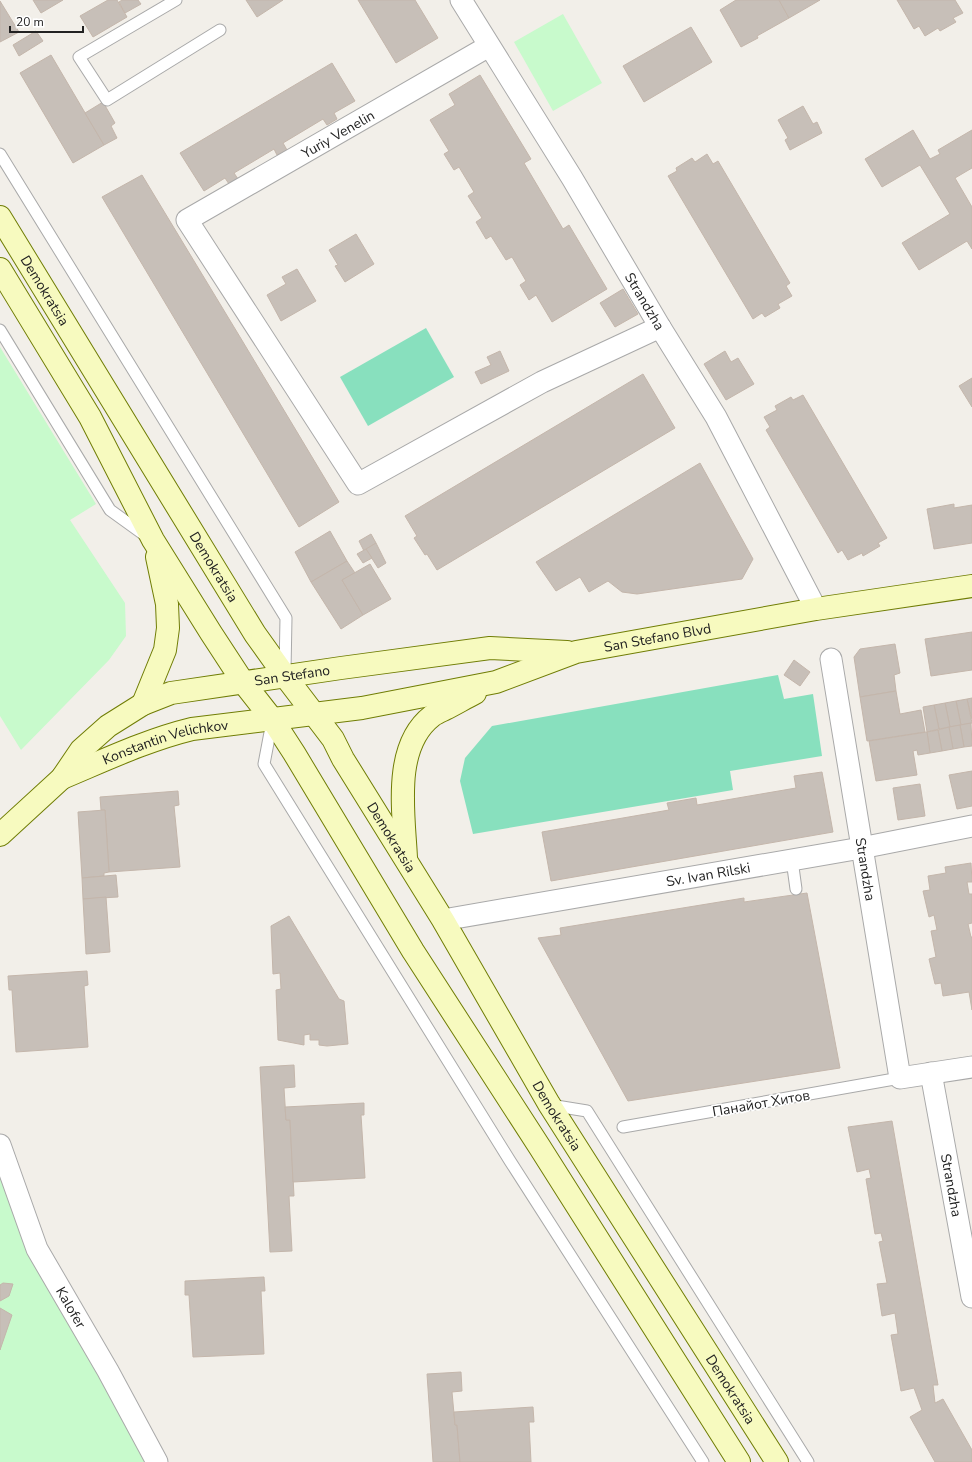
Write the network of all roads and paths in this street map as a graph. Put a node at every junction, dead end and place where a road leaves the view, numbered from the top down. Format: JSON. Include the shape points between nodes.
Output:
{"nodes":[{"id":1,"x":176,"y":0,"type":"edge"},
{"id":2,"x":461,"y":0,"type":"edge"},
{"id":3,"x":220,"y":30,"type":"dead end"},
{"id":4,"x":489,"y":46,"type":"junction"},
{"id":5,"x":0,"y":154,"type":"edge"},
{"id":6,"x":0,"y":216,"type":"edge"},
{"id":7,"x":0,"y":269,"type":"edge"},
{"id":8,"x":660,"y":326,"type":"junction"},
{"id":9,"x":0,"y":330,"type":"edge"},
{"id":10,"x":154,"y":540,"type":"junction"},
{"id":11,"x":972,"y":586,"type":"edge"},
{"id":12,"x":816,"y":609,"type":"junction"},
{"id":13,"x":576,"y":652,"type":"junction"},
{"id":14,"x":831,"y":659,"type":"dead end"},
{"id":15,"x":285,"y":676,"type":"junction"},
{"id":16,"x":243,"y":682,"type":"junction"},
{"id":17,"x":496,"y":682,"type":"junction"},
{"id":18,"x":143,"y":704,"type":"junction"},
{"id":19,"x":314,"y":714,"type":"junction"},
{"id":20,"x":272,"y":719,"type":"junction"},
{"id":21,"x":62,"y":778,"type":"junction"},
{"id":22,"x":972,"y":826,"type":"edge"},
{"id":23,"x":0,"y":835,"type":"edge"},
{"id":24,"x":861,"y":848,"type":"junction"},
{"id":25,"x":406,"y":860,"type":"junction"},
{"id":26,"x":792,"y":860,"type":"junction"},
{"id":27,"x":796,"y":889,"type":"dead end"},
{"id":28,"x":443,"y":920,"type":"junction"},
{"id":29,"x":972,"y":1067,"type":"edge"},
{"id":30,"x":931,"y":1074,"type":"junction"},
{"id":31,"x":900,"y":1078,"type":"junction"},
{"id":32,"x":549,"y":1104,"type":"junction"},
{"id":33,"x":623,"y":1127,"type":"dead end"},
{"id":34,"x":0,"y":1145,"type":"edge"},
{"id":35,"x":966,"y":1226,"type":"edge"},
{"id":36,"x":972,"y":1297,"type":"edge"},
{"id":37,"x":157,"y":1462,"type":"edge"},
{"id":38,"x":703,"y":1462,"type":"edge"},
{"id":39,"x":739,"y":1462,"type":"edge"},
{"id":40,"x":777,"y":1462,"type":"edge"},
{"id":41,"x":808,"y":1462,"type":"edge"}],
"edges":[{"from":1,"to":3,"type":"lane","via":[[79,57],[107,100]]},
{"from":2,"to":4,"type":"street","name":"Strandzha"},
{"from":4,"to":8,"type":"street","name":"Strandzha","via":[[572,178]]},
{"from":4,"to":8,"type":"street","name":"Yuriy Venelin","via":[[186,220],[358,484],[542,382]]},
{"from":5,"to":15,"type":"lane","via":[[286,618]]},
{"from":6,"to":15,"type":"main road","name":"Demokratsia","via":[[255,634]]},
{"from":7,"to":10,"type":"main road","name":"Demokratsia","via":[[90,417]]},
{"from":8,"to":12,"type":"street","name":"Strandzha","via":[[716,417]]},
{"from":9,"to":10,"type":"lane","name":"Demokratsia","via":[[110,510]]},
{"from":10,"to":16,"type":"main road","name":"Demokratsia"},
{"from":10,"to":18,"type":"main road","via":[[168,628],[165,650]]},
{"from":11,"to":12,"type":"main road","name":"San Stefano Blvd"},
{"from":12,"to":13,"type":"main road","name":"San Stefano Blvd"},
{"from":13,"to":15,"type":"main road","name":"San Stefano","via":[[490,648]]},
{"from":13,"to":17,"type":"main road"},
{"from":14,"to":24,"type":"street","name":"Strandzha"},
{"from":15,"to":16,"type":"main road","name":"San Stefano"},
{"from":15,"to":19,"type":"main road","name":"Demokratsia"},
{"from":16,"to":18,"type":"main road","name":"Konstantin Velichkov","via":[[171,693]]},
{"from":16,"to":20,"type":"main road","name":"Demokratsia"},
{"from":17,"to":19,"type":"main road","via":[[362,708]]},
{"from":17,"to":25,"type":"main road","via":[[432,716],[418,732],[408,753],[404,775]]},
{"from":18,"to":21,"type":"main road","name":"Konstantin Velichkov","via":[[108,726],[81,750]]},
{"from":19,"to":20,"type":"main road"},
{"from":19,"to":25,"type":"main road","name":"Demokratsia","via":[[333,739]]},
{"from":20,"to":21,"type":"main road","name":"Konstantin Velichkov","via":[[202,727],[170,735]]},
{"from":20,"to":38,"type":"lane","via":[[264,764],[510,1160]]},
{"from":20,"to":39,"type":"main road","name":"Demokratsia","via":[[413,951]]},
{"from":21,"to":23,"type":"main road","name":"Konstantin Velichkov"},
{"from":22,"to":24,"type":"street","name":"Sv. Ivan Rilski"},
{"from":24,"to":26,"type":"street","name":"Sv. Ivan Rilski"},
{"from":24,"to":31,"type":"street","name":"Strandzha"},
{"from":25,"to":28,"type":"main road","name":"Demokratsia"},
{"from":26,"to":27,"type":"lane"},
{"from":26,"to":28,"type":"street","name":"Sv. Ivan Rilski"},
{"from":28,"to":32,"type":"main road","name":"Demokratsia"},
{"from":29,"to":30,"type":"street"},
{"from":30,"to":31,"type":"street"},
{"from":30,"to":35,"type":"street","name":"Strandzha"},
{"from":31,"to":33,"type":"lane","name":"Панайот Хитов"},
{"from":32,"to":40,"type":"main road","name":"Demokratsia"},
{"from":32,"to":41,"type":"lane","via":[[586,1111]]},
{"from":34,"to":37,"type":"street","name":"Kalofer","via":[[37,1249]]},
{"from":35,"to":36,"type":"street","name":"Strandzha"}]}
